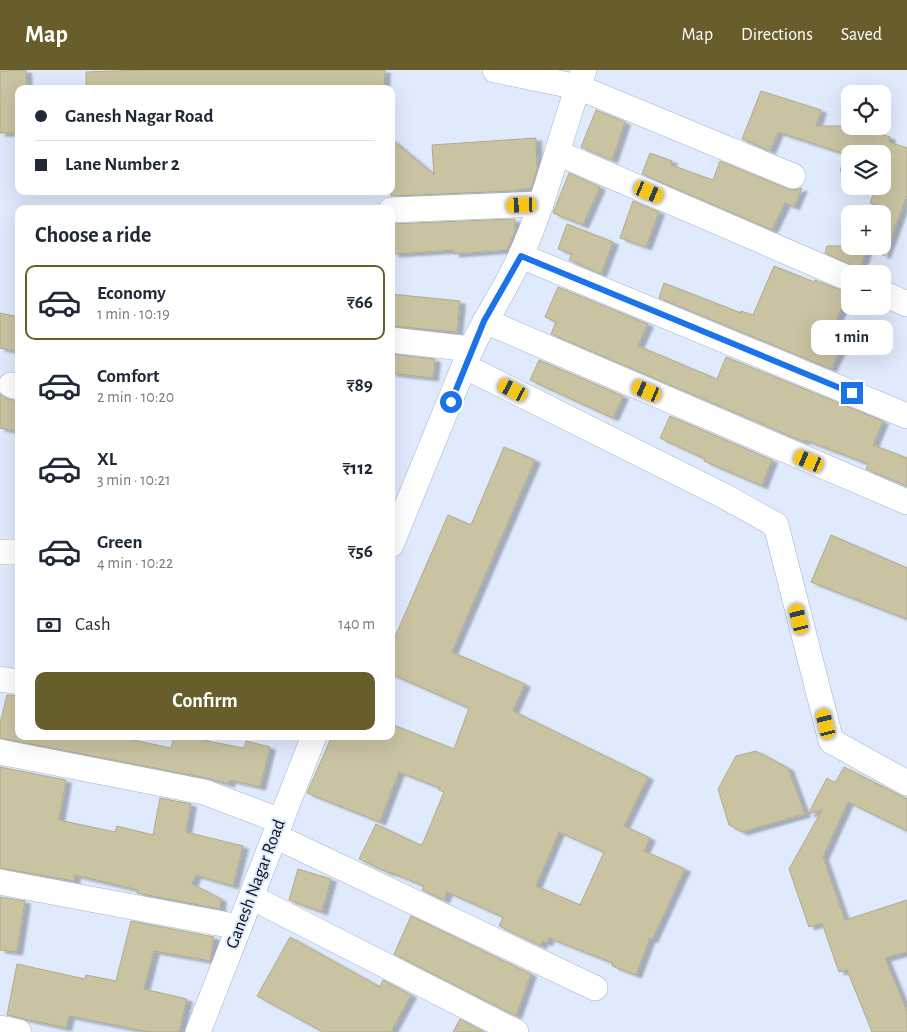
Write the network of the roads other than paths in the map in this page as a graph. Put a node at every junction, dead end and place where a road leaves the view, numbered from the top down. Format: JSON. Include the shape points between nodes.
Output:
{"nodes":[{"id":1,"x":495,"y":70,"type":"edge"},
{"id":2,"x":581,"y":79,"type":"edge"},
{"id":3,"x":558,"y":153,"type":"junction"},
{"id":4,"x":793,"y":176,"type":"dead end"},
{"id":5,"x":541,"y":204,"type":"junction"},
{"id":6,"x":395,"y":210,"type":"edge"},
{"id":7,"x":521,"y":256,"type":"junction"},
{"id":8,"x":841,"y":275,"type":"edge"},
{"id":9,"x":891,"y":297,"type":"edge"},
{"id":10,"x":907,"y":304,"type":"edge"},
{"id":11,"x":484,"y":321,"type":"junction"},
{"id":12,"x":395,"y":341,"type":"edge"},
{"id":13,"x":469,"y":358,"type":"junction"},
{"id":14,"x":907,"y":416,"type":"edge"},
{"id":15,"x":907,"y":502,"type":"edge"},
{"id":16,"x":399,"y":504,"type":"edge"},
{"id":17,"x":395,"y":524,"type":"edge"},
{"id":18,"x":0,"y":552,"type":"edge"},
{"id":19,"x":15,"y":552,"type":"edge"},
{"id":20,"x":0,"y":679,"type":"edge"},
{"id":21,"x":15,"y":681,"type":"edge"},
{"id":22,"x":312,"y":740,"type":"edge"},
{"id":23,"x":0,"y":752,"type":"edge"},
{"id":24,"x":907,"y":784,"type":"edge"},
{"id":25,"x":278,"y":828,"type":"junction"},
{"id":26,"x":0,"y":882,"type":"edge"},
{"id":27,"x":252,"y":897,"type":"junction"},
{"id":28,"x":240,"y":928,"type":"junction"},
{"id":29,"x":595,"y":988,"type":"dead end"},
{"id":30,"x":0,"y":1028,"type":"edge"},
{"id":31,"x":20,"y":1032,"type":"edge"},
{"id":32,"x":198,"y":1032,"type":"edge"},
{"id":33,"x":516,"y":1032,"type":"edge"}],
"edges":[{"from":1,"to":2,"type":"street"},
{"from":2,"to":3,"type":"street"},
{"from":2,"to":4,"type":"street"},
{"from":3,"to":5,"type":"street"},
{"from":3,"to":8,"type":"street"},
{"from":5,"to":6,"type":"street"},
{"from":5,"to":7,"type":"street"},
{"from":7,"to":11,"type":"street"},
{"from":7,"to":14,"type":"street"},
{"from":9,"to":10,"type":"street"},
{"from":11,"to":13,"type":"street"},
{"from":11,"to":15,"type":"street"},
{"from":12,"to":13,"type":"street"},
{"from":13,"to":16,"type":"street"},
{"from":13,"to":24,"type":"street","via":[[776,525],[831,741]]},
{"from":16,"to":17,"type":"street"},
{"from":18,"to":19,"type":"street"},
{"from":20,"to":21,"type":"street"},
{"from":22,"to":25,"type":"street","name":"Ganesh Nagar Road"},
{"from":23,"to":25,"type":"street","via":[[204,792]]},
{"from":25,"to":27,"type":"street","name":"Ganesh Nagar Road"},
{"from":25,"to":29,"type":"street"},
{"from":26,"to":28,"type":"street"},
{"from":27,"to":28,"type":"street","name":"Ganesh Nagar Road"},
{"from":27,"to":33,"type":"street"},
{"from":28,"to":32,"type":"street","name":"Ganesh Nagar Road"},
{"from":30,"to":31,"type":"street"}]}
